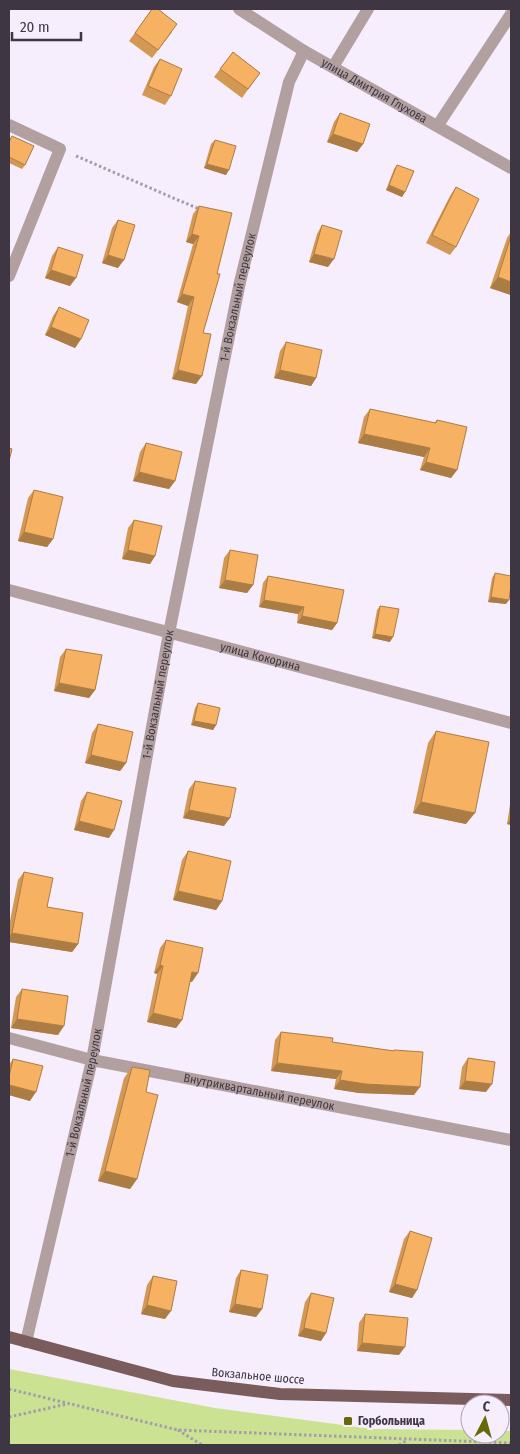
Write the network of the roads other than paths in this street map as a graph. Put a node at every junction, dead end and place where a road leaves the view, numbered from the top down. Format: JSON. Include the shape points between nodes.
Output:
{"nodes":[{"id":1,"x":239,"y":9,"type":"edge"},
{"id":2,"x":368,"y":9,"type":"edge"},
{"id":3,"x":511,"y":14,"type":"edge"},
{"id":4,"x":304,"y":51,"type":"junction"},
{"id":5,"x":333,"y":67,"type":"junction"},
{"id":6,"x":9,"y":125,"type":"edge"},
{"id":7,"x":438,"y":126,"type":"junction"},
{"id":8,"x":511,"y":168,"type":"edge"},
{"id":9,"x":9,"y":276,"type":"edge"},
{"id":10,"x":9,"y":590,"type":"edge"},
{"id":11,"x":169,"y":633,"type":"junction"},
{"id":12,"x":511,"y":723,"type":"edge"},
{"id":13,"x":9,"y":1038,"type":"edge"},
{"id":14,"x":92,"y":1060,"type":"junction"},
{"id":15,"x":511,"y":1140,"type":"edge"},
{"id":16,"x":9,"y":1338,"type":"edge"},
{"id":17,"x":26,"y":1342,"type":"junction"},
{"id":18,"x":511,"y":1400,"type":"edge"}],
"edges":[{"from":1,"to":4,"type":"street","name":"улица Дмитрия Глухова"},
{"from":2,"to":5,"type":"street"},
{"from":3,"to":7,"type":"street"},
{"from":4,"to":5,"type":"street","name":"улица Дмитрия Глухова"},
{"from":4,"to":11,"type":"street","name":"1-й Вокзальный переулок","via":[[289,82],[240,282]]},
{"from":5,"to":7,"type":"street","name":"улица Дмитрия Глухова"},
{"from":6,"to":9,"type":"street","via":[[60,149]]},
{"from":7,"to":8,"type":"street","name":"улица Дмитрия Глухова"},
{"from":10,"to":11,"type":"street","name":"улица Кокорина"},
{"from":11,"to":12,"type":"street","name":"улица Кокорина"},
{"from":11,"to":14,"type":"street","name":"1-й Вокзальный переулок"},
{"from":13,"to":14,"type":"street","name":"Внутриквартальный переулок"},
{"from":14,"to":15,"type":"street","name":"Внутриквартальный переулок"},
{"from":14,"to":17,"type":"street","name":"1-й Вокзальный переулок"},
{"from":16,"to":17,"type":"main road","name":"Вокзальное шоссе"},
{"from":17,"to":18,"type":"main road","name":"Вокзальное шоссе","via":[[173,1381],[270,1393]]}]}
